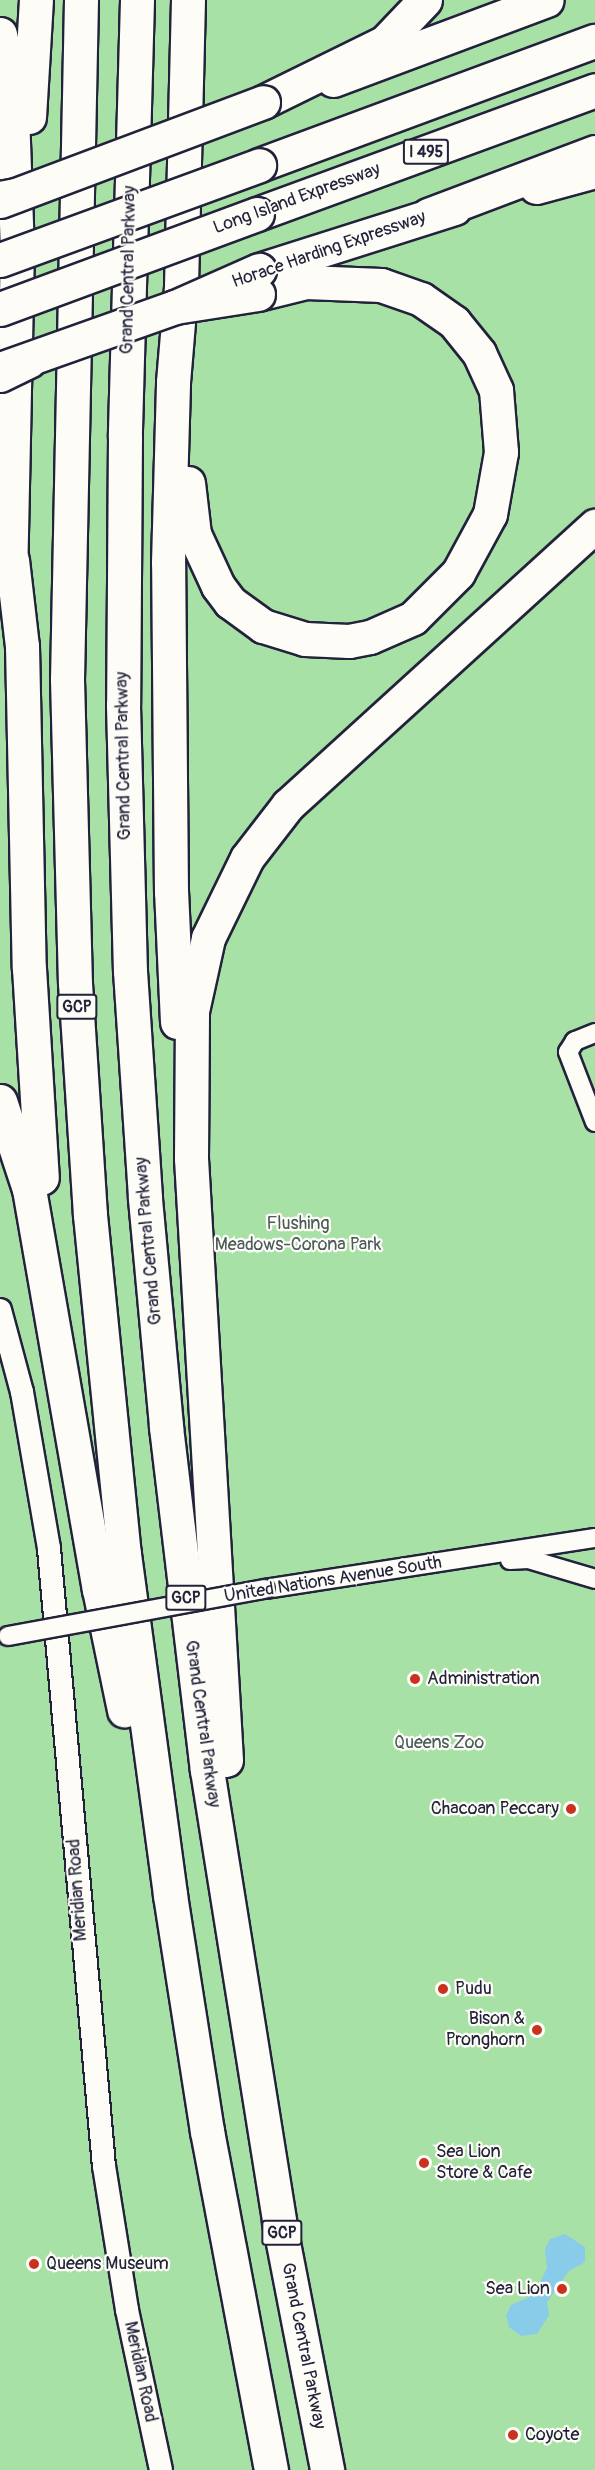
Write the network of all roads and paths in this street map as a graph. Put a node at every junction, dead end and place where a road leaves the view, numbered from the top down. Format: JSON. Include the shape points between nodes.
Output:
{"nodes":[{"id":1,"x":36,"y":0,"type":"edge"},
{"id":2,"x":81,"y":0,"type":"edge"},
{"id":3,"x":137,"y":0,"type":"edge"},
{"id":4,"x":188,"y":0,"type":"edge"},
{"id":5,"x":199,"y":0,"type":"edge"},
{"id":6,"x":425,"y":0,"type":"edge"},
{"id":7,"x":548,"y":0,"type":"edge"},
{"id":8,"x":0,"y":34,"type":"edge"},
{"id":9,"x":595,"y":41,"type":"edge"},
{"id":10,"x":595,"y":90,"type":"edge"},
{"id":11,"x":187,"y":100,"type":"junction"},
{"id":12,"x":263,"y":102,"type":"junction"},
{"id":13,"x":595,"y":152,"type":"edge"},
{"id":14,"x":595,"y":171,"type":"edge"},
{"id":15,"x":5,"y":198,"type":"edge"},
{"id":16,"x":428,"y":215,"type":"junction"},
{"id":17,"x":8,"y":254,"type":"edge"},
{"id":18,"x":259,"y":282,"type":"junction"},
{"id":19,"x":178,"y":296,"type":"junction"},
{"id":20,"x":0,"y":309,"type":"edge"},
{"id":21,"x":15,"y":365,"type":"edge"},
{"id":22,"x":0,"y":375,"type":"edge"},
{"id":23,"x":595,"y":526,"type":"edge"},
{"id":24,"x":12,"y":560,"type":"junction"},
{"id":25,"x":0,"y":689,"type":"edge"},
{"id":26,"x":595,"y":1033,"type":"edge"},
{"id":27,"x":0,"y":1101,"type":"edge"},
{"id":28,"x":595,"y":1122,"type":"edge"},
{"id":29,"x":191,"y":1158,"type":"junction"},
{"id":30,"x":0,"y":1310,"type":"edge"},
{"id":31,"x":53,"y":1311,"type":"junction"},
{"id":32,"x":595,"y":1538,"type":"edge"},
{"id":33,"x":421,"y":1567,"type":"junction"},
{"id":34,"x":595,"y":1579,"type":"edge"},
{"id":35,"x":4,"y":1636,"type":"edge"},
{"id":36,"x":241,"y":1996,"type":"junction"},
{"id":37,"x":187,"y":2008,"type":"junction"},
{"id":38,"x":161,"y":2470,"type":"edge"},
{"id":39,"x":271,"y":2470,"type":"edge"},
{"id":40,"x":327,"y":2470,"type":"edge"}],
"edges":[{"from":1,"to":17,"type":"main road","via":[[27,161]]},
{"from":2,"to":37,"type":"main road","number":"GCP","via":[[67,573],[75,983],[91,1226],[113,1453]]},
{"from":3,"to":36,"type":"main road","name":"Grand Central Parkway","number":"GCP","via":[[123,562],[130,981],[168,1449],[207,1770]]},
{"from":4,"to":11,"type":"main road"},
{"from":5,"to":11,"type":"main road"},
{"from":6,"to":12,"type":"main road","via":[[385,42]]},
{"from":7,"to":12,"type":"main road","via":[[359,71]]},
{"from":8,"to":17,"type":"main road","via":[[11,87]]},
{"from":9,"to":17,"type":"main road","number":"I 495","bridge":true},
{"from":10,"to":20,"type":"main road","name":"Long Island Expressway","number":"I 495","bridge":true},
{"from":11,"to":19,"type":"main road"},
{"from":12,"to":15,"type":"main road","bridge":true},
{"from":13,"to":16,"type":"main road"},
{"from":14,"to":16,"type":"main road","name":"Horace Harding Expressway"},
{"from":16,"to":18,"type":"main road","name":"Horace Harding Expressway"},
{"from":17,"to":24,"type":"main road"},
{"from":18,"to":19,"type":"main road","bridge":true},
{"from":18,"to":19,"type":"main road","via":[[286,285],[331,281],[402,290],[454,322],[479,353],[496,390],[500,471],[482,532],[458,573],[429,606],[413,618],[370,637],[326,642],[263,626],[231,602],[207,569],[194,534],[188,495],[191,386]]},
{"from":19,"to":21,"type":"main road","bridge":true},
{"from":19,"to":29,"type":"main road","via":[[172,382],[168,708],[174,964]]},
{"from":21,"to":22,"type":"main road","bridge":true},
{"from":23,"to":29,"type":"main road","via":[[320,773],[247,858],[217,916],[195,988]]},
{"from":24,"to":25,"type":"main road"},
{"from":24,"to":31,"type":"main road","via":[[22,646],[34,1086]]},
{"from":26,"to":28,"type":"street","via":[[575,1041],[568,1052]]},
{"from":27,"to":31,"type":"main road","via":[[24,1166]]},
{"from":29,"to":36,"type":"main road"},
{"from":30,"to":38,"type":"street","name":"Meridian Road","via":[[22,1392],[49,1549],[102,2155],[128,2319]]},
{"from":31,"to":37,"type":"main road","via":[[99,1589]]},
{"from":32,"to":33,"type":"street","name":"United Nations Avenue South"},
{"from":33,"to":34,"type":"street","via":[[528,1559]]},
{"from":33,"to":35,"type":"street","name":"United Nations Avenue South","bridge":true,"via":[[265,1589]]},
{"from":36,"to":40,"type":"main road","name":"Grand Central Parkway","number":"GCP"},
{"from":37,"to":39,"type":"main road","number":"GCP"}]}
